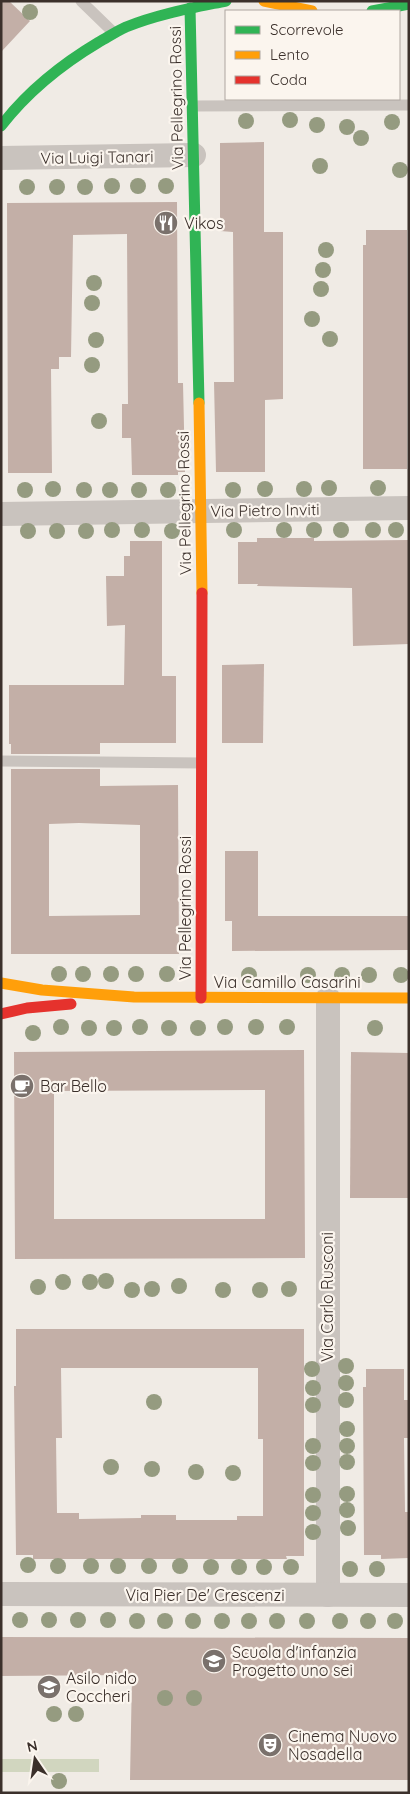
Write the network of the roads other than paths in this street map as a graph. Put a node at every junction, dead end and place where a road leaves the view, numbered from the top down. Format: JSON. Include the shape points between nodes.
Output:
{"nodes":[{"id":1,"x":81,"y":1,"type":"edge"},
{"id":2,"x":226,"y":1,"type":"edge"},
{"id":3,"x":264,"y":1,"type":"edge"},
{"id":4,"x":409,"y":4,"type":"edge"},
{"id":5,"x":190,"y":8,"type":"junction"},
{"id":6,"x":307,"y":10,"type":"edge"},
{"id":7,"x":377,"y":10,"type":"edge"},
{"id":8,"x":114,"y":33,"type":"junction"},
{"id":9,"x":409,"y":105,"type":"edge"},
{"id":10,"x":192,"y":106,"type":"junction"},
{"id":11,"x":1,"y":126,"type":"edge"},
{"id":12,"x":194,"y":155,"type":"junction"},
{"id":13,"x":1,"y":158,"type":"edge"},
{"id":14,"x":409,"y":508,"type":"edge"},
{"id":15,"x":201,"y":511,"type":"junction"},
{"id":16,"x":1,"y":514,"type":"edge"},
{"id":17,"x":1,"y":760,"type":"edge"},
{"id":18,"x":201,"y":763,"type":"junction"},
{"id":19,"x":1,"y":983,"type":"edge"},
{"id":20,"x":134,"y":997,"type":"junction"},
{"id":21,"x":202,"y":998,"type":"junction"},
{"id":22,"x":328,"y":998,"type":"junction"},
{"id":23,"x":409,"y":998,"type":"edge"},
{"id":24,"x":1,"y":1014,"type":"edge"},
{"id":25,"x":1,"y":1594,"type":"edge"},
{"id":26,"x":328,"y":1595,"type":"junction"},
{"id":27,"x":409,"y":1595,"type":"edge"}],
"edges":[{"from":1,"to":8,"type":"lane"},
{"from":2,"to":5,"type":"street"},
{"from":3,"to":6,"type":"street"},
{"from":4,"to":7,"type":"street"},
{"from":5,"to":8,"type":"street"},
{"from":5,"to":10,"type":"street","name":"Via Pellegrino Rossi"},
{"from":8,"to":11,"type":"street","via":[[56,72]]},
{"from":9,"to":10,"type":"lane"},
{"from":10,"to":12,"type":"street","name":"Via Pellegrino Rossi"},
{"from":12,"to":13,"type":"street","name":"Via Luigi Tanari"},
{"from":12,"to":15,"type":"street","name":"Via Pellegrino Rossi"},
{"from":14,"to":15,"type":"street","name":"Via Pietro Inviti"},
{"from":15,"to":16,"type":"street","name":"Via Pietro Inviti"},
{"from":15,"to":18,"type":"street","name":"Via Pellegrino Rossi"},
{"from":17,"to":18,"type":"lane"},
{"from":18,"to":21,"type":"street","name":"Via Pellegrino Rossi"},
{"from":19,"to":20,"type":"street","name":"Via Camillo Casarini","via":[[42,990]]},
{"from":20,"to":21,"type":"street","name":"Via Camillo Casarini"},
{"from":20,"to":24,"type":"street","name":"Via Camillo Casarini","via":[[27,1008]]},
{"from":21,"to":22,"type":"street","name":"Via Camillo Casarini"},
{"from":22,"to":23,"type":"street","name":"Via Camillo Casarini"},
{"from":22,"to":26,"type":"street","name":"Via Carlo Rusconi"},
{"from":25,"to":26,"type":"street","name":"Via Pier De' Crescenzi"},
{"from":26,"to":27,"type":"street","name":"Via Pier De' Crescenzi"}]}
